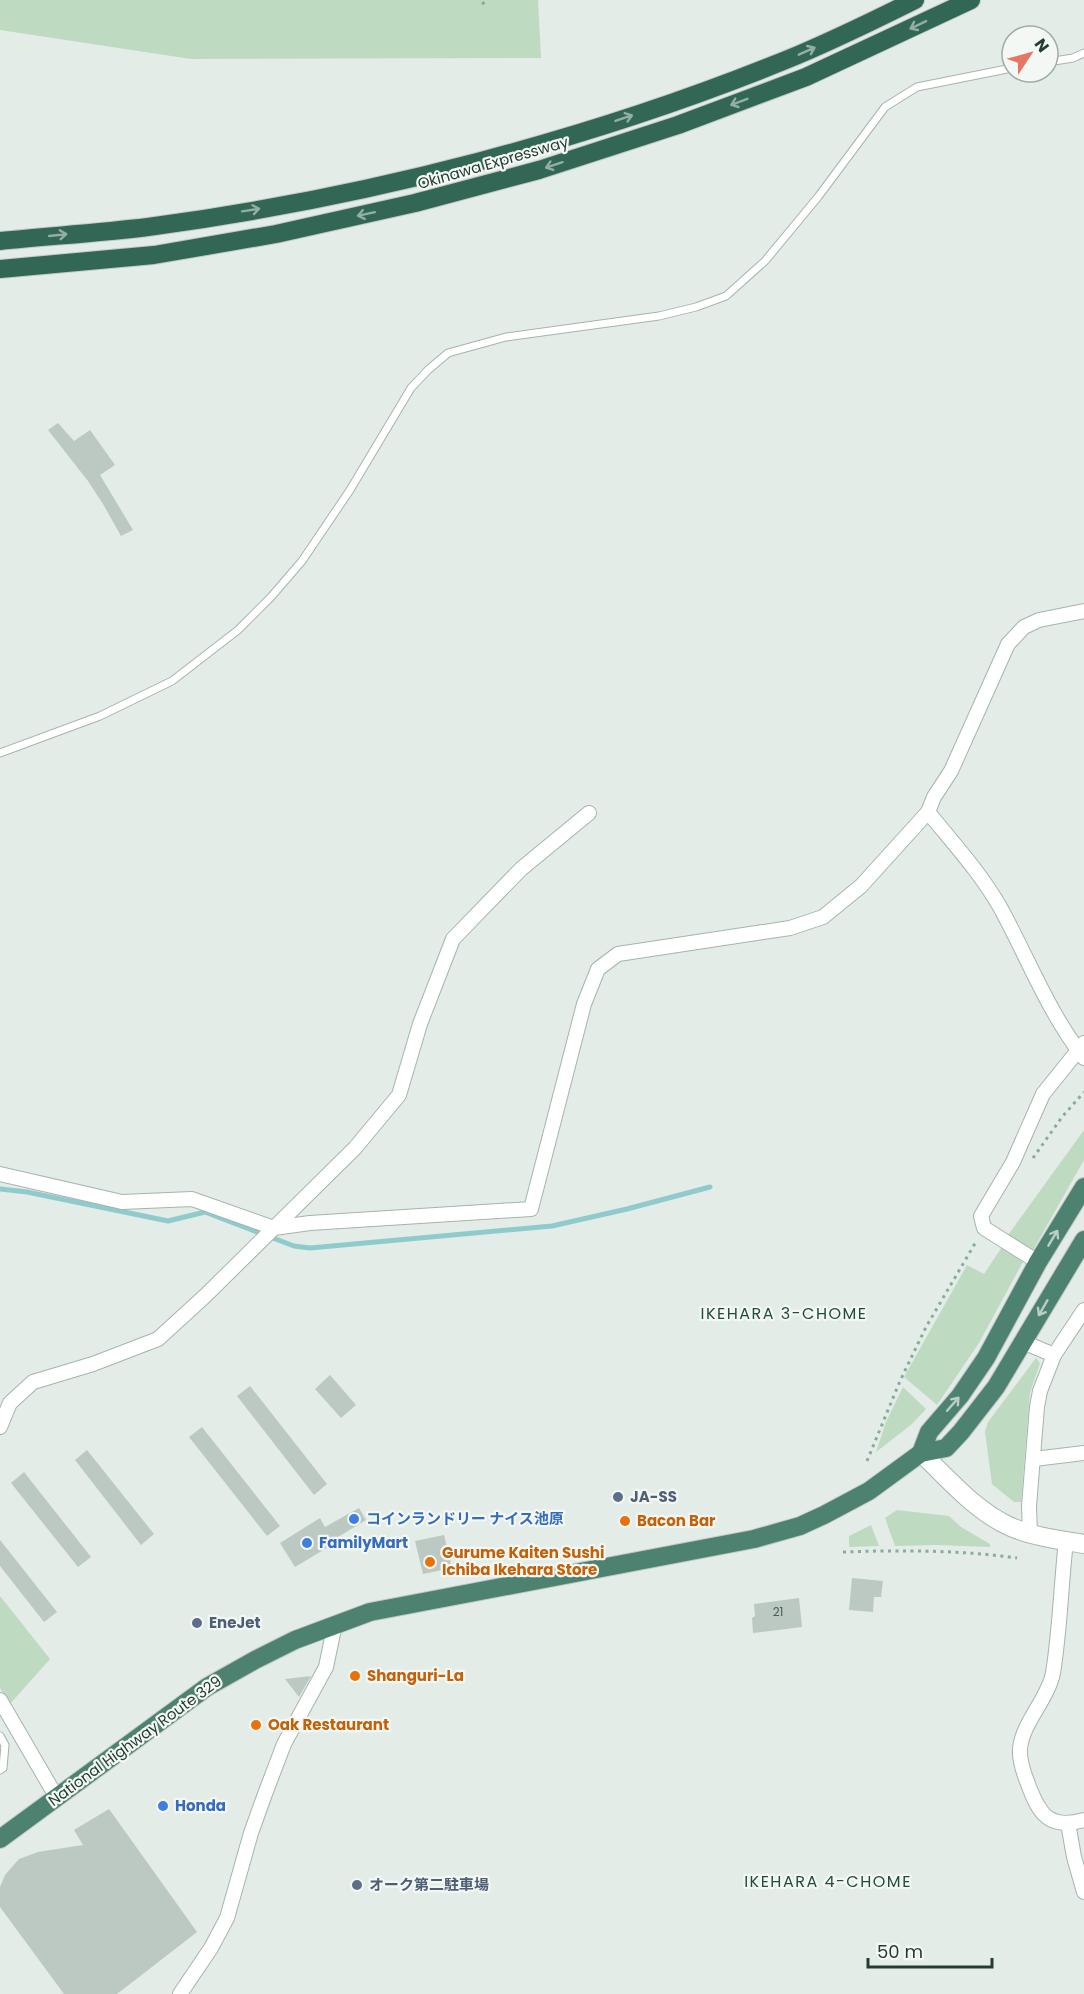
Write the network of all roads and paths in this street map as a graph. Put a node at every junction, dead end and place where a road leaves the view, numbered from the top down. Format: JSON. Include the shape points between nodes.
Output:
{"nodes":[{"id":1,"x":488,"y":0,"type":"edge"},
{"id":2,"x":915,"y":0,"type":"edge"},
{"id":3,"x":971,"y":0,"type":"edge"},
{"id":4,"x":482,"y":4,"type":"dead end"},
{"id":5,"x":1084,"y":53,"type":"edge"},
{"id":6,"x":1060,"y":60,"type":"edge"},
{"id":7,"x":1000,"y":70,"type":"edge"},
{"id":8,"x":0,"y":241,"type":"edge"},
{"id":9,"x":0,"y":269,"type":"edge"},
{"id":10,"x":1084,"y":611,"type":"edge"},
{"id":11,"x":0,"y":753,"type":"edge"},
{"id":12,"x":928,"y":812,"type":"junction"},
{"id":13,"x":589,"y":813,"type":"dead end"},
{"id":14,"x":1082,"y":1050,"type":"edge"},
{"id":15,"x":1084,"y":1092,"type":"edge"},
{"id":16,"x":1030,"y":1162,"type":"dead end"},
{"id":17,"x":0,"y":1174,"type":"edge"},
{"id":18,"x":1084,"y":1186,"type":"edge"},
{"id":19,"x":274,"y":1228,"type":"junction"},
{"id":20,"x":984,"y":1228,"type":"junction"},
{"id":21,"x":1084,"y":1240,"type":"edge"},
{"id":22,"x":1038,"y":1262,"type":"junction"},
{"id":23,"x":1084,"y":1310,"type":"edge"},
{"id":24,"x":1023,"y":1342,"type":"junction"},
{"id":25,"x":1054,"y":1355,"type":"junction"},
{"id":26,"x":0,"y":1427,"type":"edge"},
{"id":27,"x":921,"y":1453,"type":"junction"},
{"id":28,"x":1084,"y":1453,"type":"edge"},
{"id":29,"x":1034,"y":1459,"type":"junction"},
{"id":30,"x":867,"y":1461,"type":"dead end"},
{"id":31,"x":1030,"y":1534,"type":"junction"},
{"id":32,"x":1075,"y":1542,"type":"edge"},
{"id":33,"x":843,"y":1552,"type":"dead end"},
{"id":34,"x":1017,"y":1557,"type":"dead end"},
{"id":35,"x":335,"y":1624,"type":"junction"},
{"id":36,"x":0,"y":1700,"type":"edge"},
{"id":37,"x":0,"y":1736,"type":"edge"},
{"id":38,"x":0,"y":1770,"type":"edge"},
{"id":39,"x":57,"y":1798,"type":"junction"},
{"id":40,"x":1084,"y":1820,"type":"edge"},
{"id":41,"x":1068,"y":1823,"type":"junction"},
{"id":42,"x":0,"y":1839,"type":"edge"},
{"id":43,"x":1084,"y":1892,"type":"edge"},
{"id":44,"x":180,"y":1994,"type":"edge"}],
"edges":[{"from":1,"to":4,"type":"path"},
{"from":8,"to":2,"type":"highway","name":"Okinawa Expressway","one_way":true,"via":[[148,227],[274,206],[410,179],[521,150],[666,104],[787,59]]},
{"from":3,"to":9,"type":"highway","name":"Okinawa Expressway","one_way":true,"via":[[806,76],[678,125],[539,170],[276,234],[154,255]]},
{"from":5,"to":6,"type":"lane"},
{"from":7,"to":11,"type":"lane","via":[[917,87],[885,107],[765,261],[726,296],[659,316],[506,337],[448,353],[411,388],[302,561],[238,630],[172,681],[100,716]]},
{"from":10,"to":12,"type":"street","via":[[1039,620],[1024,627],[1008,644],[951,771]]},
{"from":12,"to":14,"type":"street","via":[[999,906],[1053,1012]]},
{"from":12,"to":19,"type":"street","via":[[861,886],[823,917],[790,928],[618,954],[598,969],[584,1004],[531,1209]]},
{"from":13,"to":19,"type":"street","via":[[521,870],[453,939],[420,1024],[399,1095],[355,1148]]},
{"from":14,"to":20,"type":"street","via":[[1043,1094],[1013,1162],[981,1216]]},
{"from":15,"to":16,"type":"path"},
{"from":17,"to":19,"type":"street","via":[[122,1202],[192,1199]]},
{"from":22,"to":18,"type":"highway","name":"National Highway Route 329","one_way":true},
{"from":19,"to":26,"type":"street","via":[[158,1339],[33,1382],[10,1403]]},
{"from":20,"to":22,"type":"street"},
{"from":20,"to":30,"type":"path","via":[[926,1327]]},
{"from":21,"to":24,"type":"highway","name":"National Highway Route 329","one_way":true},
{"from":27,"to":22,"type":"highway","name":"National Highway Route 329","one_way":true,"via":[[929,1432],[986,1358]]},
{"from":23,"to":25,"type":"street"},
{"from":24,"to":25,"type":"street"},
{"from":24,"to":27,"type":"highway","name":"National Highway Route 329","via":[[996,1388],[961,1432],[946,1448]]},
{"from":25,"to":29,"type":"street","via":[[1040,1391]]},
{"from":27,"to":31,"type":"main road","via":[[984,1511]]},
{"from":27,"to":35,"type":"highway","name":"National Highway Route 329","via":[[847,1504],[800,1526],[754,1539],[370,1612]]},
{"from":28,"to":29,"type":"street"},
{"from":29,"to":31,"type":"street"},
{"from":31,"to":32,"type":"main road"},
{"from":32,"to":41,"type":"street","via":[[1052,1680],[1020,1748],[1023,1772],[1036,1805],[1044,1816],[1059,1824]]},
{"from":33,"to":34,"type":"path"},
{"from":35,"to":39,"type":"highway","name":"National Highway Route 329","via":[[265,1655],[207,1687]]},
{"from":35,"to":44,"type":"street","via":[[326,1667],[284,1744],[251,1833],[227,1918]]},
{"from":36,"to":39,"type":"street"},
{"from":37,"to":38,"type":"lane","via":[[5,1745]]},
{"from":39,"to":42,"type":"highway","name":"National Highway Route 329"},
{"from":40,"to":41,"type":"street"},
{"from":41,"to":43,"type":"street"}]}
